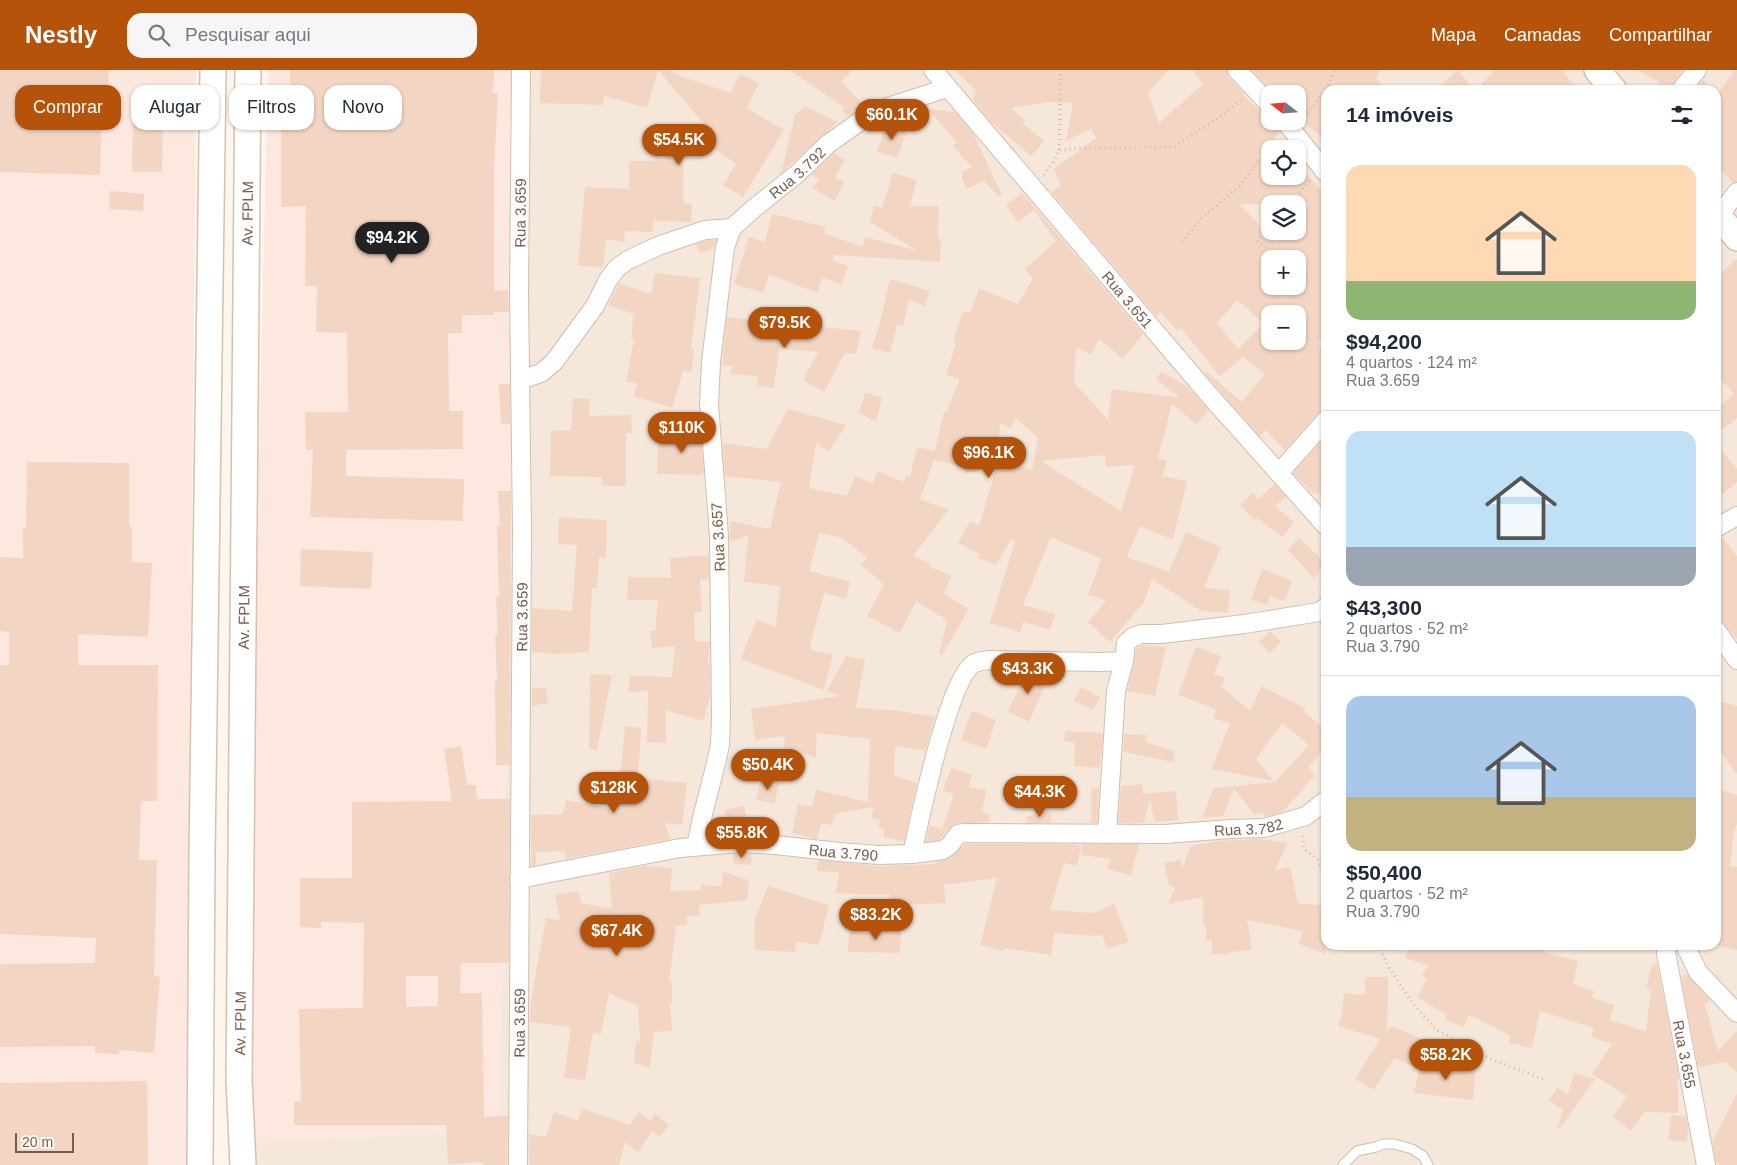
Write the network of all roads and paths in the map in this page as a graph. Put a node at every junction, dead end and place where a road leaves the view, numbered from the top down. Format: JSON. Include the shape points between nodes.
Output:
{"nodes":[{"id":1,"x":213,"y":70,"type":"edge"},
{"id":2,"x":248,"y":70,"type":"edge"},
{"id":3,"x":521,"y":70,"type":"edge"},
{"id":4,"x":933,"y":70,"type":"edge"},
{"id":5,"x":1061,"y":70,"type":"edge"},
{"id":6,"x":1237,"y":70,"type":"edge"},
{"id":7,"x":1336,"y":70,"type":"edge"},
{"id":8,"x":1597,"y":70,"type":"edge"},
{"id":9,"x":1697,"y":70,"type":"edge"},
{"id":10,"x":1328,"y":85,"type":"edge"},
{"id":11,"x":1610,"y":85,"type":"edge"},
{"id":12,"x":1685,"y":85,"type":"edge"},
{"id":13,"x":948,"y":88,"type":"junction"},
{"id":14,"x":1254,"y":89,"type":"junction"},
{"id":15,"x":1321,"y":94,"type":"edge"},
{"id":16,"x":1261,"y":96,"type":"edge"},
{"id":17,"x":1306,"y":110,"type":"edge"},
{"id":18,"x":1287,"y":130,"type":"edge"},
{"id":19,"x":1292,"y":130,"type":"edge"},
{"id":20,"x":1059,"y":150,"type":"junction"},
{"id":21,"x":1321,"y":167,"type":"edge"},
{"id":22,"x":1321,"y":174,"type":"edge"},
{"id":23,"x":1034,"y":188,"type":"junction"},
{"id":24,"x":1737,"y":192,"type":"edge"},
{"id":25,"x":1299,"y":195,"type":"edge"},
{"id":26,"x":1721,"y":211,"type":"edge"},
{"id":27,"x":1721,"y":218,"type":"edge"},
{"id":28,"x":732,"y":228,"type":"junction"},
{"id":29,"x":1261,"y":236,"type":"edge"},
{"id":30,"x":1737,"y":238,"type":"edge"},
{"id":31,"x":1182,"y":242,"type":"dead end"},
{"id":32,"x":1268,"y":250,"type":"edge"},
{"id":33,"x":520,"y":380,"type":"junction"},
{"id":34,"x":1321,"y":426,"type":"edge"},
{"id":35,"x":1279,"y":473,"type":"junction"},
{"id":36,"x":1737,"y":516,"type":"edge"},
{"id":37,"x":1321,"y":520,"type":"edge"},
{"id":38,"x":1721,"y":525,"type":"edge"},
{"id":39,"x":1321,"y":611,"type":"edge"},
{"id":40,"x":1721,"y":637,"type":"edge"},
{"id":41,"x":1737,"y":660,"type":"edge"},
{"id":42,"x":1124,"y":661,"type":"junction"},
{"id":43,"x":1321,"y":804,"type":"edge"},
{"id":44,"x":1306,"y":816,"type":"junction"},
{"id":45,"x":1107,"y":833,"type":"junction"},
{"id":46,"x":1164,"y":834,"type":"joint"},
{"id":47,"x":696,"y":846,"type":"junction"},
{"id":48,"x":912,"y":854,"type":"junction"},
{"id":49,"x":1321,"y":866,"type":"edge"},
{"id":50,"x":519,"y":879,"type":"junction"},
{"id":51,"x":1380,"y":950,"type":"edge"},
{"id":52,"x":1666,"y":950,"type":"edge"},
{"id":53,"x":1687,"y":950,"type":"edge"},
{"id":54,"x":1737,"y":1013,"type":"edge"},
{"id":55,"x":1545,"y":1080,"type":"dead end"},
{"id":56,"x":200,"y":1165,"type":"edge"},
{"id":57,"x":243,"y":1165,"type":"edge"},
{"id":58,"x":518,"y":1165,"type":"edge"},
{"id":59,"x":1343,"y":1165,"type":"edge"},
{"id":60,"x":1428,"y":1165,"type":"edge"},
{"id":61,"x":1706,"y":1165,"type":"edge"}],
"edges":[{"from":1,"to":56,"type":"main road"},
{"from":2,"to":57,"type":"main road","name":"Av. FPLM","via":[[239,1070]]},
{"from":3,"to":33,"type":"street","name":"Rua 3.659"},
{"from":4,"to":13,"type":"street","name":"Rua 3.651"},
{"from":5,"to":20,"type":"path"},
{"from":6,"to":14,"type":"street"},
{"from":7,"to":10,"type":"path"},
{"from":8,"to":11,"type":"main road"},
{"from":9,"to":12,"type":"street"},
{"from":13,"to":23,"type":"street","name":"Rua 3.651"},
{"from":13,"to":28,"type":"street","name":"Rua 3.792","via":[[866,117],[828,144]]},
{"from":14,"to":16,"type":"street"},
{"from":14,"to":20,"type":"path","via":[[1217,119],[1174,147]]},
{"from":15,"to":17,"type":"path"},
{"from":18,"to":31,"type":"path","via":[[1240,185],[1201,218]]},
{"from":19,"to":21,"type":"street"},
{"from":20,"to":23,"type":"path"},
{"from":22,"to":25,"type":"path"},
{"from":23,"to":35,"type":"street","name":"Rua 3.651"},
{"from":24,"to":26,"type":"street"},
{"from":27,"to":30,"type":"main road"},
{"from":28,"to":33,"type":"street","via":[[704,230],[628,260],[608,280],[595,306],[554,362],[540,373]]},
{"from":28,"to":47,"type":"street","name":"Rua 3.657","via":[[724,247],[721,267],[710,396],[719,536],[720,745]]},
{"from":29,"to":32,"type":"path","via":[[1256,241]]},
{"from":33,"to":50,"type":"street","name":"Rua 3.659"},
{"from":34,"to":35,"type":"street"},
{"from":35,"to":37,"type":"street","name":"Rua 3.651"},
{"from":36,"to":38,"type":"street"},
{"from":39,"to":42,"type":"street","via":[[1244,624],[1141,634],[1126,643]]},
{"from":40,"to":41,"type":"street"},
{"from":42,"to":45,"type":"street","via":[[1116,691]]},
{"from":42,"to":48,"type":"street","via":[[988,660],[974,663],[951,705],[934,760]]},
{"from":43,"to":44,"type":"street","name":"Rua 3.782"},
{"from":44,"to":46,"type":"street","name":"Rua 3.782","via":[[1264,828]]},
{"from":44,"to":49,"type":"path","via":[[1304,848],[1317,858]]},
{"from":45,"to":46,"type":"street","name":"Rua 3.790"},
{"from":45,"to":48,"type":"street","name":"Rua 3.790","via":[[964,833],[956,836],[943,850]]},
{"from":47,"to":48,"type":"street","name":"Rua 3.790","via":[[738,843],[879,855]]},
{"from":47,"to":50,"type":"street","name":"Rua 3.790"},
{"from":50,"to":58,"type":"street","name":"Rua 3.659"},
{"from":51,"to":55,"type":"path","via":[[1413,1004],[1437,1030],[1491,1059]]},
{"from":52,"to":61,"type":"street","name":"Rua 3.655"},
{"from":53,"to":54,"type":"street","via":[[1698,972]]},
{"from":59,"to":60,"type":"lane","via":[[1357,1151],[1394,1144],[1412,1149],[1423,1156]]}]}
